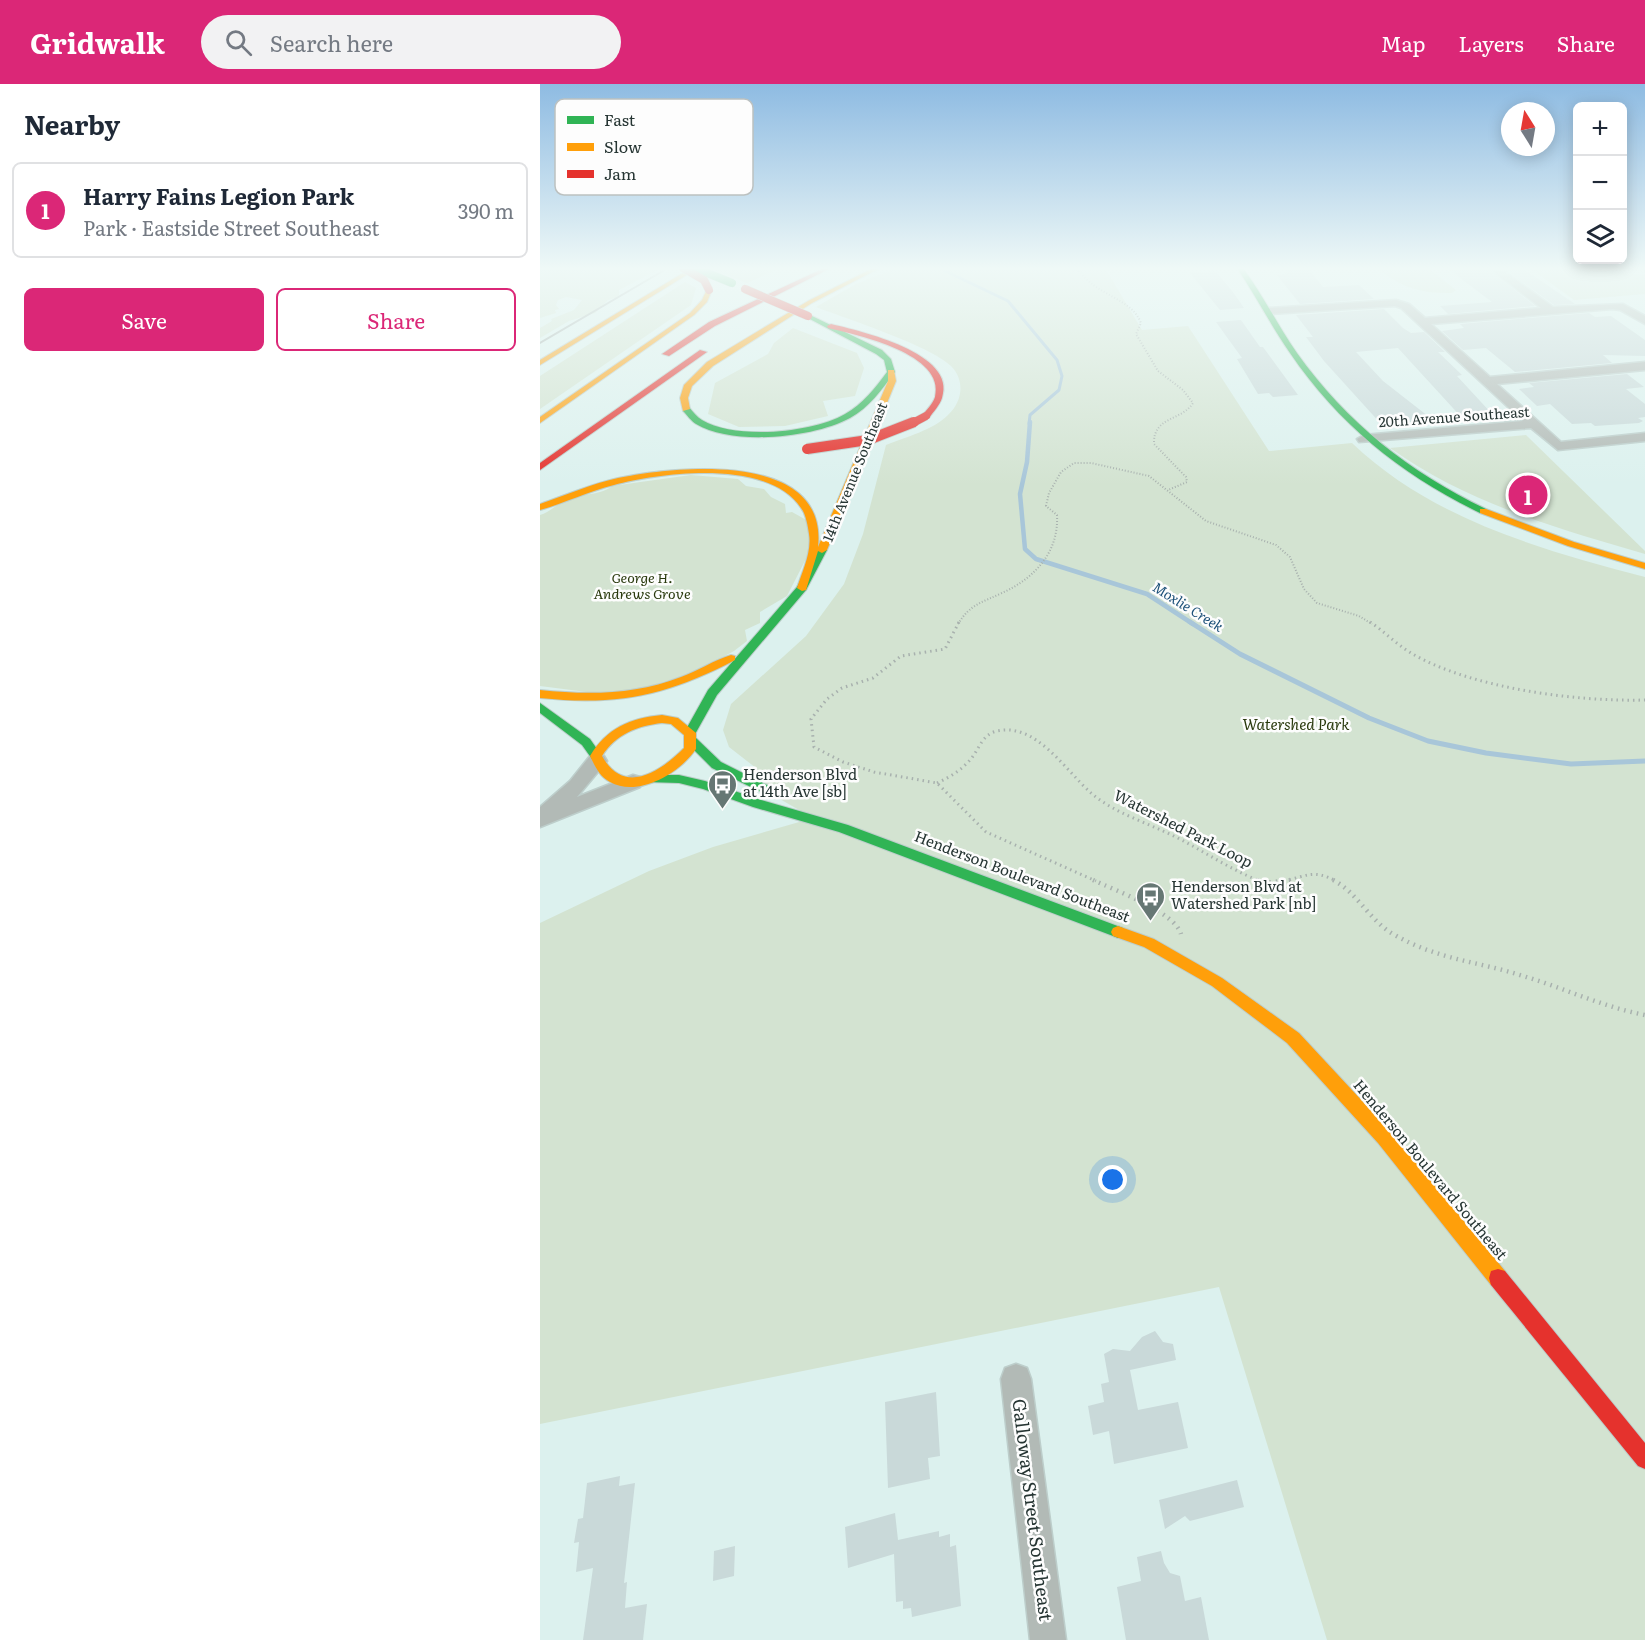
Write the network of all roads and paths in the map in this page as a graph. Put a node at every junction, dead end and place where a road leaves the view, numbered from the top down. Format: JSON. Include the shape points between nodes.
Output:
{"nodes":[{"id":1,"x":577,"y":341,"type":"edge"},
{"id":2,"x":654,"y":341,"type":"edge"},
{"id":3,"x":687,"y":341,"type":"edge"},
{"id":4,"x":748,"y":341,"type":"edge"},
{"id":5,"x":858,"y":341,"type":"edge"},
{"id":6,"x":874,"y":341,"type":"edge"},
{"id":7,"x":1140,"y":341,"type":"edge"},
{"id":8,"x":1285,"y":341,"type":"edge"},
{"id":9,"x":1444,"y":341,"type":"edge"},
{"id":10,"x":718,"y":342,"type":"dead end"},
{"id":11,"x":656,"y":361,"type":"dead end"},
{"id":12,"x":540,"y":363,"type":"edge"},
{"id":13,"x":1645,"y":366,"type":"edge"},
{"id":14,"x":891,"y":372,"type":"junction"},
{"id":15,"x":1489,"y":381,"type":"junction"},
{"id":16,"x":540,"y":421,"type":"edge"},
{"id":17,"x":1534,"y":424,"type":"junction"},
{"id":18,"x":1645,"y":437,"type":"edge"},
{"id":19,"x":1364,"y":439,"type":"junction"},
{"id":20,"x":802,"y":450,"type":"dead end"},
{"id":21,"x":705,"y":456,"type":"dead end"},
{"id":22,"x":540,"y":467,"type":"edge"},
{"id":23,"x":1167,"y":490,"type":"junction"},
{"id":24,"x":540,"y":507,"type":"edge"},
{"id":25,"x":1645,"y":566,"type":"edge"},
{"id":26,"x":802,"y":588,"type":"junction"},
{"id":27,"x":761,"y":635,"type":"junction"},
{"id":28,"x":731,"y":658,"type":"junction"},
{"id":29,"x":694,"y":693,"type":"dead end"},
{"id":30,"x":540,"y":694,"type":"edge"},
{"id":31,"x":540,"y":699,"type":"edge"},
{"id":32,"x":1645,"y":700,"type":"edge"},
{"id":33,"x":678,"y":705,"type":"dead end"},
{"id":34,"x":540,"y":707,"type":"edge"},
{"id":35,"x":572,"y":711,"type":"dead end"},
{"id":36,"x":649,"y":719,"type":"junction"},
{"id":37,"x":610,"y":721,"type":"dead end"},
{"id":38,"x":632,"y":723,"type":"junction"},
{"id":39,"x":691,"y":737,"type":"junction"},
{"id":40,"x":597,"y":759,"type":"junction"},
{"id":41,"x":642,"y":780,"type":"junction"},
{"id":42,"x":937,"y":783,"type":"junction"},
{"id":43,"x":814,"y":818,"type":"junction"},
{"id":44,"x":540,"y":819,"type":"edge"},
{"id":45,"x":1187,"y":964,"type":"junction"},
{"id":46,"x":1645,"y":1015,"type":"edge"},
{"id":47,"x":1016,"y":1379,"type":"dead end"},
{"id":48,"x":1645,"y":1459,"type":"edge"},
{"id":49,"x":1048,"y":1640,"type":"edge"}],
"edges":[{"from":1,"to":12,"type":"main road"},
{"from":2,"to":16,"type":"main road","bridge":true},
{"from":3,"to":11,"type":"main road"},
{"from":4,"to":14,"type":"main road","via":[[691,380],[684,402],[689,415],[697,421],[750,435],[827,424],[860,408]]},
{"from":5,"to":14,"type":"main road","via":[[887,359]]},
{"from":6,"to":20,"type":"main road","bridge":true,"via":[[933,367],[942,386],[939,398],[926,416],[887,437]]},
{"from":7,"to":23,"type":"path","via":[[1160,374],[1177,383],[1193,403],[1161,423],[1153,434],[1154,444],[1186,477],[1187,482]]},
{"from":8,"to":19,"type":"main road","via":[[1305,371]]},
{"from":9,"to":15,"type":"street"},
{"from":10,"to":22,"type":"main road"},
{"from":13,"to":15,"type":"street"},
{"from":14,"to":26,"type":"main road","name":"14th Avenue Southeast","via":[[892,381],[828,539]]},
{"from":15,"to":17,"type":"street"},
{"from":17,"to":18,"type":"street","name":"20th Avenue Southeast","via":[[1558,446]]},
{"from":17,"to":19,"type":"street","name":"20th Avenue Southeast"},
{"from":19,"to":25,"type":"main road","via":[[1417,479],[1475,509]]},
{"from":21,"to":24,"type":"main road","via":[[614,476]]},
{"from":23,"to":32,"type":"path","via":[[1208,522],[1256,534],[1273,543],[1288,554],[1311,599],[1359,616],[1416,656],[1498,685],[1623,702]]},
{"from":23,"to":42,"type":"path","via":[[1139,472],[1085,462],[1060,469],[1046,499],[1046,506],[1058,521],[1056,537],[1043,564],[995,597],[974,603],[954,629],[945,649],[901,656],[873,678],[842,688],[811,719],[814,747],[835,759],[860,770]]},
{"from":24,"to":26,"type":"main road","via":[[648,474],[714,470],[756,476],[793,492],[810,515],[813,550]]},
{"from":26,"to":27,"type":"main road","name":"14th Avenue Southeast"},
{"from":27,"to":28,"type":"main road","name":"14th Avenue Southeast"},
{"from":27,"to":39,"type":"main road","name":"14th Avenue Southeast","via":[[712,693]]},
{"from":28,"to":29,"type":"main road","name":"14th Avenue Southeast"},
{"from":28,"to":30,"type":"main road","via":[[673,688],[630,698],[584,700]]},
{"from":31,"to":35,"type":"main road"},
{"from":33,"to":36,"type":"main road"},
{"from":34,"to":40,"type":"main road","via":[[586,742]]},
{"from":36,"to":38,"type":"main road"},
{"from":36,"to":39,"type":"main road","via":[[675,721]]},
{"from":37,"to":38,"type":"main road"},
{"from":38,"to":40,"type":"main road","via":[[608,737]]},
{"from":39,"to":41,"type":"main road","via":[[684,759],[670,770]]},
{"from":39,"to":43,"type":"main road","name":"Henderson Boulevard Southeast","via":[[697,752],[713,765]]},
{"from":40,"to":41,"type":"main road","via":[[602,772],[610,778]]},
{"from":40,"to":44,"type":"street","via":[[577,786]]},
{"from":41,"to":43,"type":"main road","name":"Henderson Boulevard Southeast","via":[[696,783]]},
{"from":41,"to":44,"type":"street"},
{"from":42,"to":45,"type":"path","via":[[986,832],[1159,912],[1179,927]]},
{"from":42,"to":46,"type":"path","name":"Watershed Park Loop","via":[[953,776],[994,731],[1010,729],[1029,734],[1093,795],[1242,874],[1265,883],[1322,874],[1343,885],[1372,918],[1394,934],[1449,959],[1522,975]]},
{"from":43,"to":45,"type":"main road","name":"Henderson Boulevard Southeast","via":[[1149,943]]},
{"from":45,"to":48,"type":"main road","name":"Henderson Boulevard Southeast","via":[[1293,1038],[1362,1112]]},
{"from":47,"to":49,"type":"street","name":"Galloway Street Southeast"}]}
